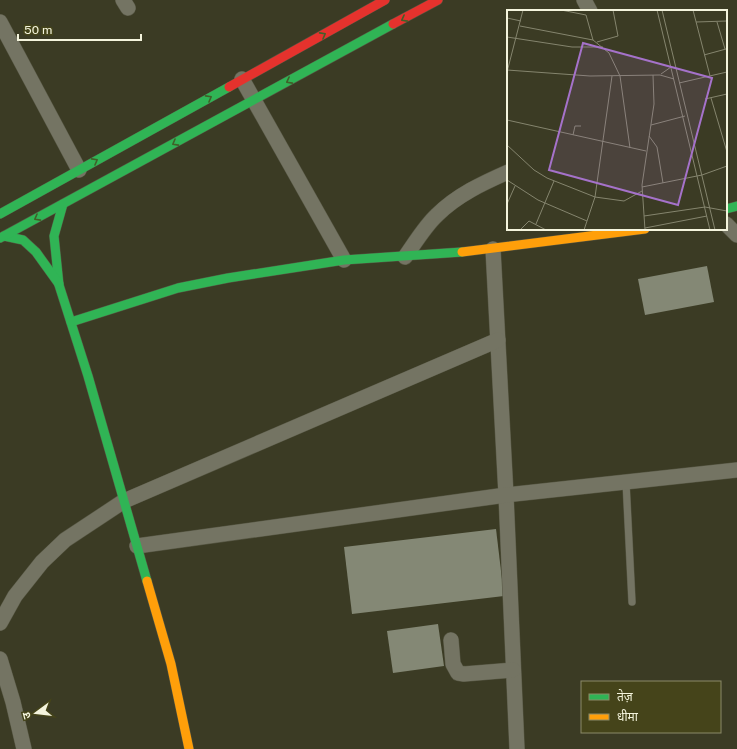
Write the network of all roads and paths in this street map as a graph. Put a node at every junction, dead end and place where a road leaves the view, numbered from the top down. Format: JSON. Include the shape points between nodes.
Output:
{"nodes":[{"id":1,"x":385,"y":0,"type":"edge"},
{"id":2,"x":438,"y":0,"type":"edge"},
{"id":3,"x":584,"y":0,"type":"edge"},
{"id":4,"x":589,"y":10,"type":"edge"},
{"id":5,"x":0,"y":22,"type":"edge"},
{"id":6,"x":242,"y":79,"type":"junction"},
{"id":7,"x":254,"y":100,"type":"junction"},
{"id":8,"x":79,"y":170,"type":"junction"},
{"id":9,"x":507,"y":172,"type":"edge"},
{"id":10,"x":63,"y":204,"type":"junction"},
{"id":11,"x":737,"y":206,"type":"edge"},
{"id":12,"x":727,"y":209,"type":"edge"},
{"id":13,"x":0,"y":214,"type":"edge"},
{"id":14,"x":727,"y":225,"type":"edge"},
{"id":15,"x":637,"y":230,"type":"edge"},
{"id":16,"x":737,"y":235,"type":"edge"},
{"id":17,"x":2,"y":237,"type":"edge"},
{"id":18,"x":493,"y":249,"type":"junction"},
{"id":19,"x":405,"y":257,"type":"junction"},
{"id":20,"x":344,"y":260,"type":"junction"},
{"id":21,"x":59,"y":285,"type":"junction"},
{"id":22,"x":71,"y":322,"type":"junction"},
{"id":23,"x":498,"y":340,"type":"junction"},
{"id":24,"x":737,"y":470,"type":"edge"},
{"id":25,"x":626,"y":482,"type":"junction"},
{"id":26,"x":506,"y":495,"type":"junction"},
{"id":27,"x":124,"y":501,"type":"junction"},
{"id":28,"x":137,"y":546,"type":"junction"},
{"id":29,"x":632,"y":602,"type":"dead end"},
{"id":30,"x":0,"y":623,"type":"edge"},
{"id":31,"x":451,"y":640,"type":"dead end"},
{"id":32,"x":0,"y":659,"type":"edge"},
{"id":33,"x":513,"y":670,"type":"junction"},
{"id":34,"x":24,"y":749,"type":"edge"},
{"id":35,"x":189,"y":749,"type":"edge"},
{"id":36,"x":516,"y":749,"type":"edge"}],
"edges":[{"from":6,"to":1,"type":"street","one_way":true},
{"from":2,"to":7,"type":"street","one_way":true},
{"from":3,"to":4,"type":"street"},
{"from":5,"to":8,"type":"street"},
{"from":6,"to":7,"type":"street"},
{"from":8,"to":6,"type":"street","one_way":true},
{"from":7,"to":10,"type":"street","one_way":true},
{"from":7,"to":20,"type":"street"},
{"from":8,"to":13,"type":"street"},
{"from":9,"to":19,"type":"street","via":[[476,186],[436,215]]},
{"from":10,"to":17,"type":"street","one_way":true},
{"from":10,"to":21,"type":"street","via":[[54,236]]},
{"from":11,"to":12,"type":"street"},
{"from":14,"to":16,"type":"street"},
{"from":15,"to":18,"type":"street"},
{"from":17,"to":21,"type":"street","via":[[23,240],[36,252]]},
{"from":18,"to":19,"type":"street"},
{"from":18,"to":23,"type":"street"},
{"from":19,"to":20,"type":"street"},
{"from":20,"to":22,"type":"street","via":[[178,288]]},
{"from":21,"to":22,"type":"street"},
{"from":22,"to":27,"type":"street"},
{"from":23,"to":26,"type":"street"},
{"from":23,"to":27,"type":"street"},
{"from":24,"to":25,"type":"street"},
{"from":25,"to":26,"type":"street"},
{"from":25,"to":29,"type":"lane"},
{"from":26,"to":28,"type":"street"},
{"from":26,"to":33,"type":"street"},
{"from":27,"to":28,"type":"street"},
{"from":27,"to":30,"type":"street","via":[[65,540],[42,562],[15,596]]},
{"from":28,"to":35,"type":"street","via":[[171,664]]},
{"from":31,"to":33,"type":"street","via":[[453,664],[458,673]]},
{"from":32,"to":34,"type":"street"},
{"from":33,"to":36,"type":"street"}]}
